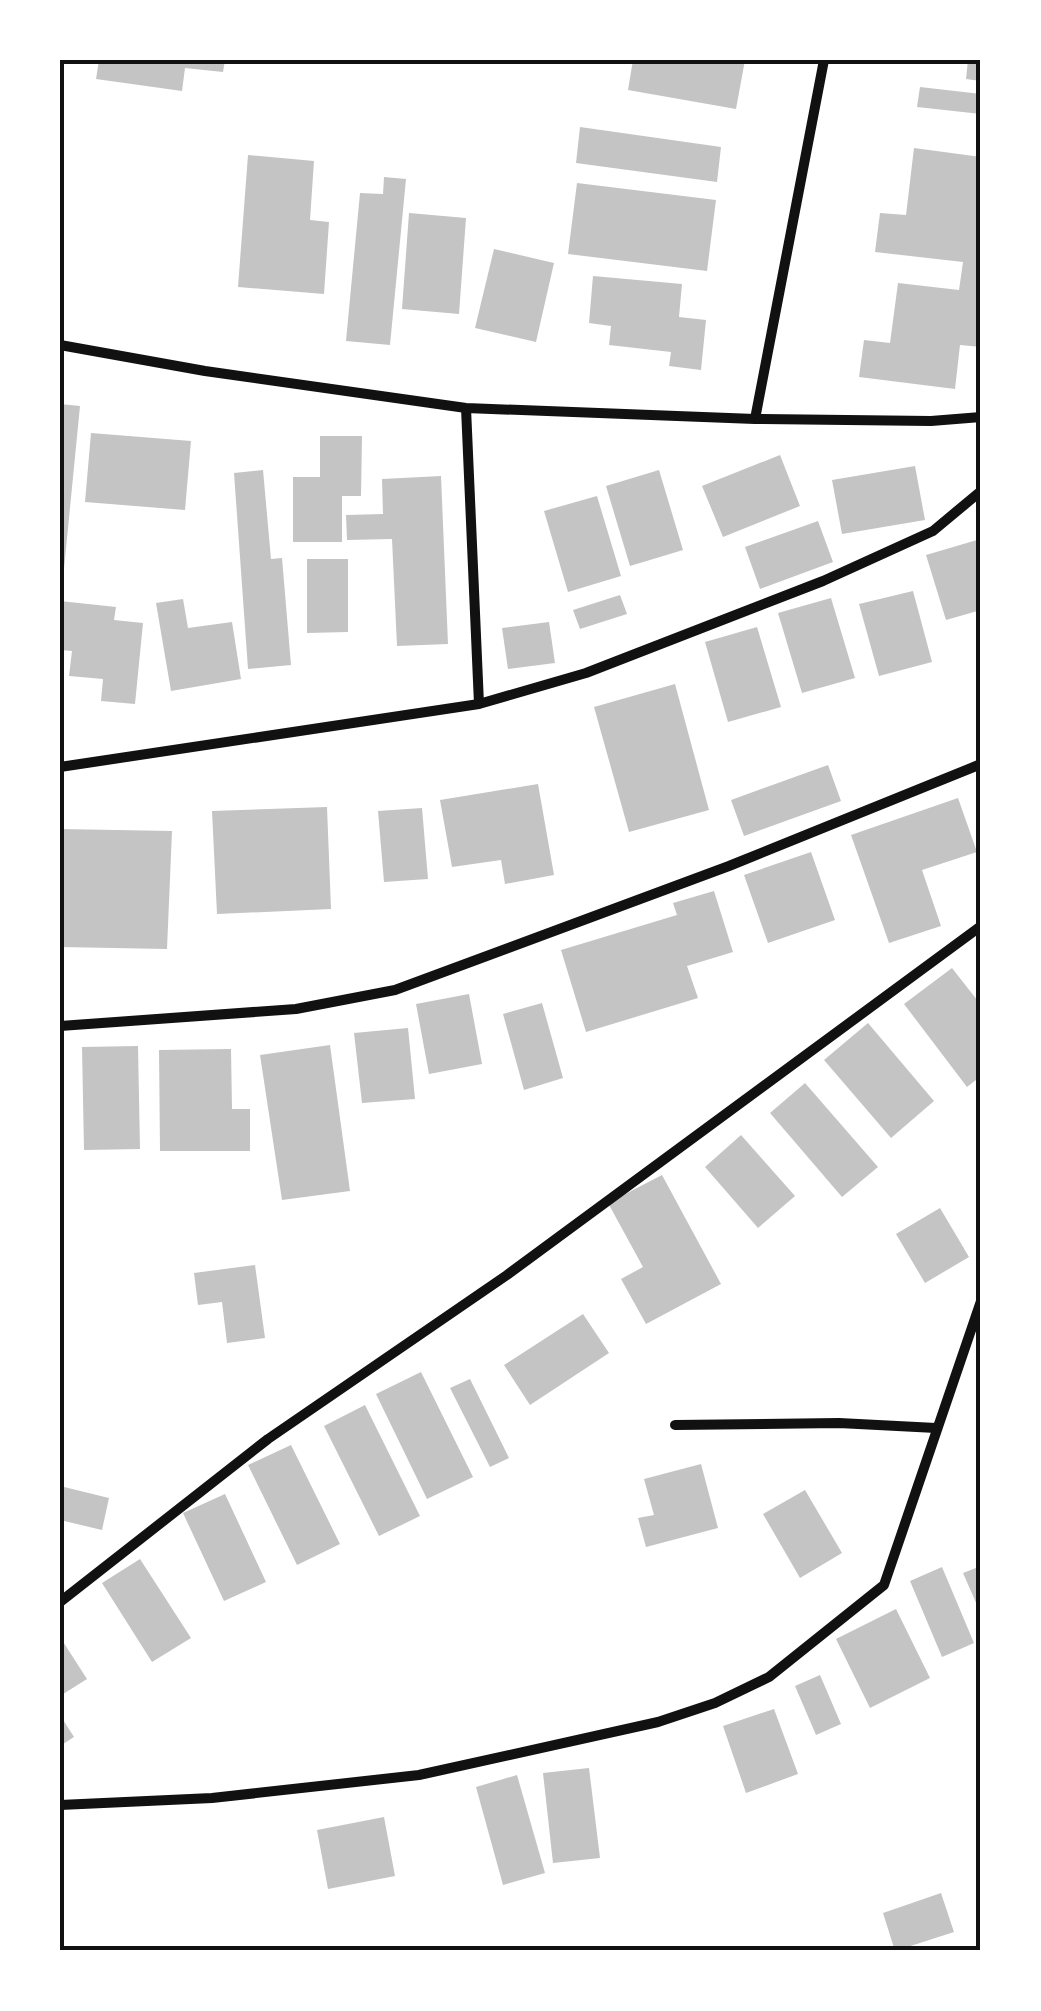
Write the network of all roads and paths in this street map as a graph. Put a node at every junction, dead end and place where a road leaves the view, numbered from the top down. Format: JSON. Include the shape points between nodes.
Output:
{"nodes":[{"id":1,"x":824,"y":60,"type":"edge"},
{"id":2,"x":60,"y":345,"type":"edge"},
{"id":3,"x":466,"y":408,"type":"junction"},
{"id":4,"x":981,"y":416,"type":"edge"},
{"id":5,"x":755,"y":418,"type":"junction"},
{"id":6,"x":981,"y":491,"type":"edge"},
{"id":7,"x":480,"y":704,"type":"junction"},
{"id":8,"x":981,"y":764,"type":"edge"},
{"id":9,"x":60,"y":767,"type":"edge"},
{"id":10,"x":981,"y":926,"type":"edge"},
{"id":11,"x":60,"y":1026,"type":"edge"},
{"id":12,"x":981,"y":1302,"type":"edge"},
{"id":13,"x":675,"y":1425,"type":"dead end"},
{"id":14,"x":936,"y":1428,"type":"junction"},
{"id":15,"x":60,"y":1602,"type":"edge"},
{"id":16,"x":60,"y":1804,"type":"edge"}],
"edges":[{"from":1,"to":5,"type":"street"},
{"from":2,"to":3,"type":"street"},
{"from":3,"to":5,"type":"street"},
{"from":3,"to":7,"type":"street"},
{"from":4,"to":5,"type":"street"},
{"from":6,"to":7,"type":"street","via":[[933,531],[823,581],[586,673]]},
{"from":7,"to":9,"type":"street"},
{"from":8,"to":11,"type":"street","via":[[694,880],[394,990],[296,1009]]},
{"from":10,"to":15,"type":"street","via":[[507,1276],[268,1439]]},
{"from":12,"to":14,"type":"street"},
{"from":13,"to":14,"type":"street"},
{"from":14,"to":16,"type":"street","via":[[884,1585],[769,1677],[715,1703],[420,1775],[212,1798]]}]}
